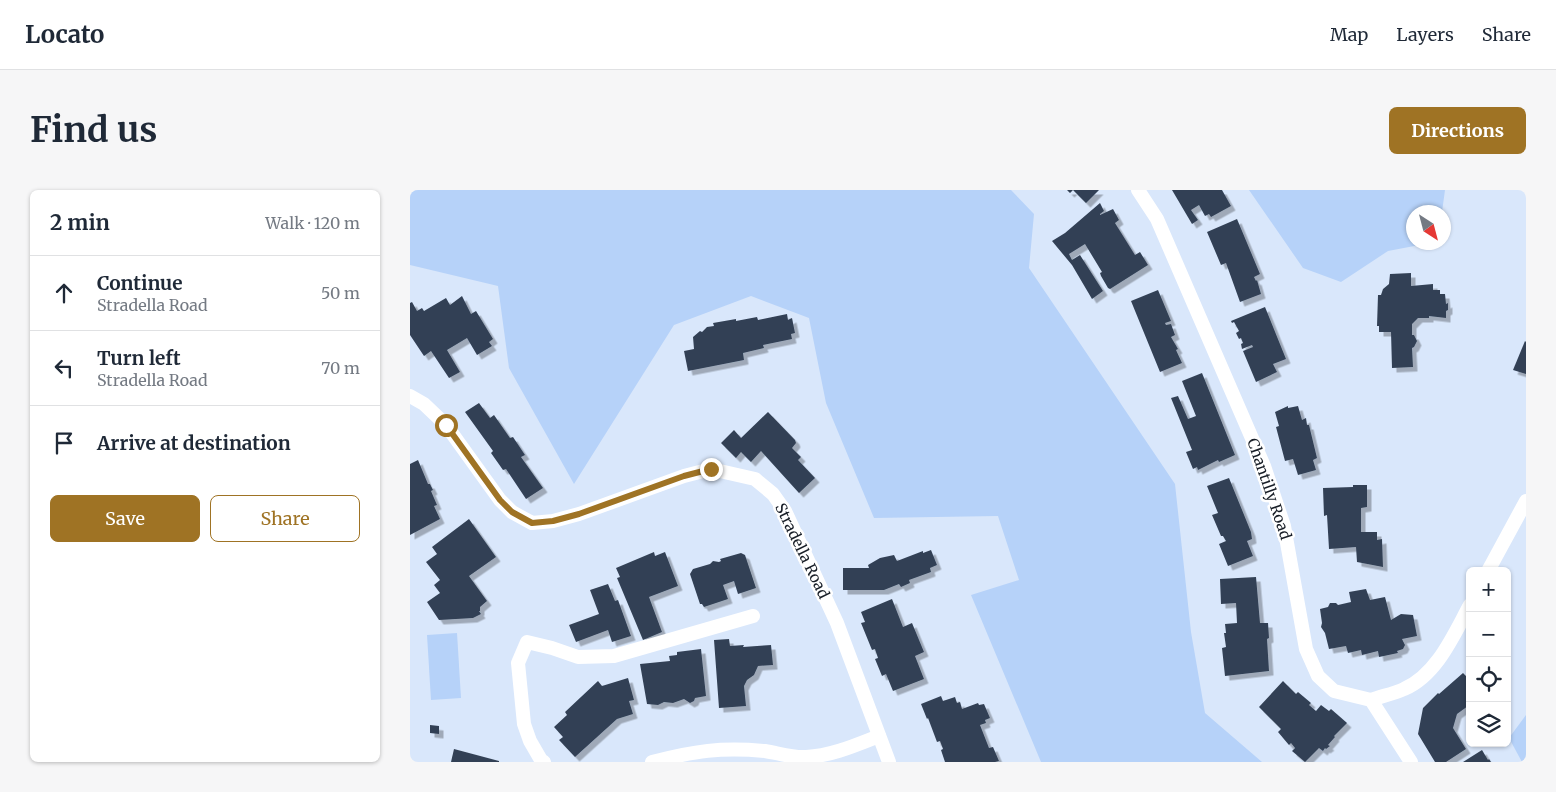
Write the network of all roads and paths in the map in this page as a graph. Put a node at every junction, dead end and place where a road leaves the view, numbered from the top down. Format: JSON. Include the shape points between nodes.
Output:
{"nodes":[{"id":1,"x":1138,"y":190,"type":"edge"},
{"id":2,"x":410,"y":396,"type":"edge"},
{"id":3,"x":1526,"y":501,"type":"edge"},
{"id":4,"x":1490,"y":567,"type":"edge"},
{"id":5,"x":1466,"y":612,"type":"edge"},
{"id":6,"x":753,"y":616,"type":"dead end"},
{"id":7,"x":1371,"y":700,"type":"junction"},
{"id":8,"x":879,"y":736,"type":"junction"},
{"id":9,"x":544,"y":762,"type":"edge"},
{"id":10,"x":652,"y":762,"type":"edge"},
{"id":11,"x":889,"y":762,"type":"edge"},
{"id":12,"x":1411,"y":762,"type":"edge"}],
"edges":[{"from":1,"to":7,"type":"street","name":"Chantilly Road","via":[[1158,219],[1264,466],[1284,526],[1306,650],[1318,676],[1334,691]]},
{"from":2,"to":8,"type":"street","name":"Stradella Road","via":[[424,404],[446,425],[500,500],[512,512],[532,523],[579,514],[711,469],[755,479],[773,494],[785,512],[837,623]]},
{"from":3,"to":4,"type":"street"},
{"from":5,"to":7,"type":"street","via":[[1429,672],[1406,689]]},
{"from":6,"to":9,"type":"street","via":[[614,656],[578,657],[527,642],[518,663],[524,724],[530,741]]},
{"from":7,"to":12,"type":"street"},
{"from":8,"to":10,"type":"street","via":[[842,750],[806,757],[721,749],[690,752]]},
{"from":8,"to":11,"type":"street","name":"Stradella Road"}]}
